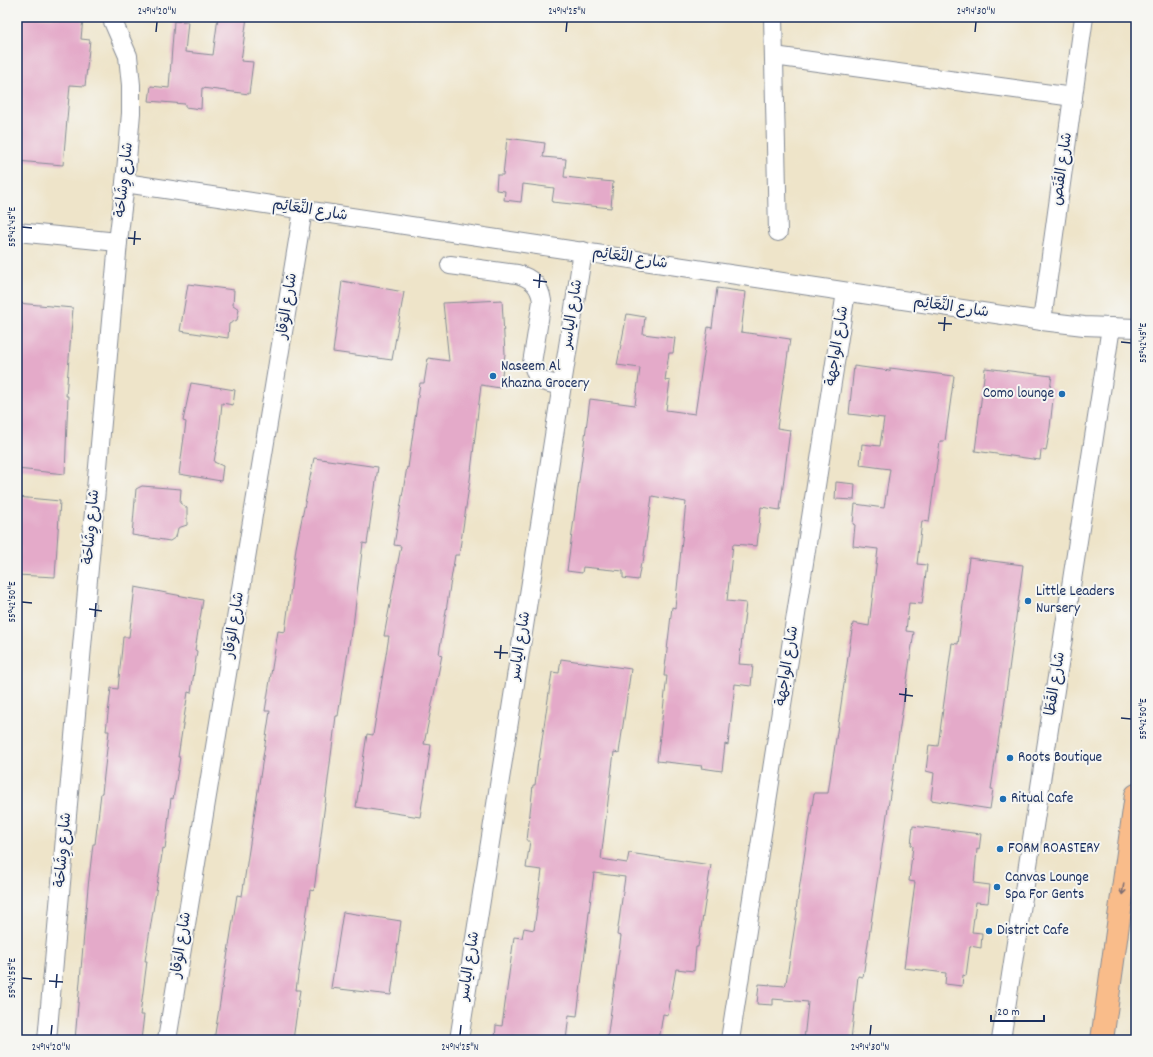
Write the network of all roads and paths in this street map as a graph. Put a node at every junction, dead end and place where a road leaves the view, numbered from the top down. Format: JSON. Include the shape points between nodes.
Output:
{"nodes":[{"id":1,"x":112,"y":17,"type":"edge"},
{"id":2,"x":773,"y":17,"type":"edge"},
{"id":3,"x":1084,"y":17,"type":"edge"},
{"id":4,"x":774,"y":56,"type":"junction"},
{"id":5,"x":1073,"y":97,"type":"junction"},
{"id":6,"x":125,"y":183,"type":"junction"},
{"id":7,"x":304,"y":210,"type":"junction"},
{"id":8,"x":17,"y":232,"type":"edge"},
{"id":9,"x":778,"y":232,"type":"dead end"},
{"id":10,"x":118,"y":242,"type":"junction"},
{"id":11,"x":583,"y":251,"type":"junction"},
{"id":12,"x":450,"y":265,"type":"dead end"},
{"id":13,"x":846,"y":292,"type":"junction"},
{"id":14,"x":1042,"y":321,"type":"junction"},
{"id":15,"x":1111,"y":328,"type":"junction"},
{"id":16,"x":1136,"y":328,"type":"edge"},
{"id":17,"x":561,"y":386,"type":"junction"},
{"id":18,"x":1136,"y":795,"type":"edge"},
{"id":19,"x":47,"y":1040,"type":"edge"},
{"id":20,"x":167,"y":1040,"type":"edge"},
{"id":21,"x":458,"y":1040,"type":"edge"},
{"id":22,"x":730,"y":1040,"type":"edge"},
{"id":23,"x":1001,"y":1040,"type":"edge"},
{"id":24,"x":1102,"y":1040,"type":"edge"}],
"edges":[{"from":1,"to":6,"type":"street","name":"شارع وِشَاحَة","via":[[128,56],[131,85],[132,114]]},
{"from":2,"to":4,"type":"street"},
{"from":3,"to":5,"type":"street","name":"شارع القَنَص"},
{"from":4,"to":5,"type":"street"},
{"from":4,"to":9,"type":"street"},
{"from":5,"to":14,"type":"street","name":"شارع القَنَص"},
{"from":6,"to":7,"type":"street","name":"شارع النَّعَائِم"},
{"from":6,"to":10,"type":"street","name":"شارع وِشَاحَة"},
{"from":7,"to":11,"type":"street","name":"شارع النَّعَائِم"},
{"from":7,"to":20,"type":"street","name":"شارع الوَقار"},
{"from":8,"to":10,"type":"street"},
{"from":10,"to":19,"type":"street","name":"شارع وِشَاحَة"},
{"from":11,"to":13,"type":"street","name":"شارع النَّعَائِم"},
{"from":11,"to":17,"type":"street","name":"شارع الياسر"},
{"from":12,"to":17,"type":"street","via":[[517,274],[532,280],[541,294],[542,302],[532,356],[534,369],[542,381]]},
{"from":13,"to":14,"type":"street","name":"شارع النَّعَائِم"},
{"from":13,"to":22,"type":"street","name":"شارع الواجهة"},
{"from":14,"to":15,"type":"street","name":"شارع النَّعَائِم"},
{"from":15,"to":16,"type":"street","name":"شارع النَّعَائِم"},
{"from":15,"to":23,"type":"street","name":"شارع القَطَا"},
{"from":17,"to":21,"type":"street","name":"شارع الياسر"},
{"from":18,"to":24,"type":"main road","one_way":true}]}
